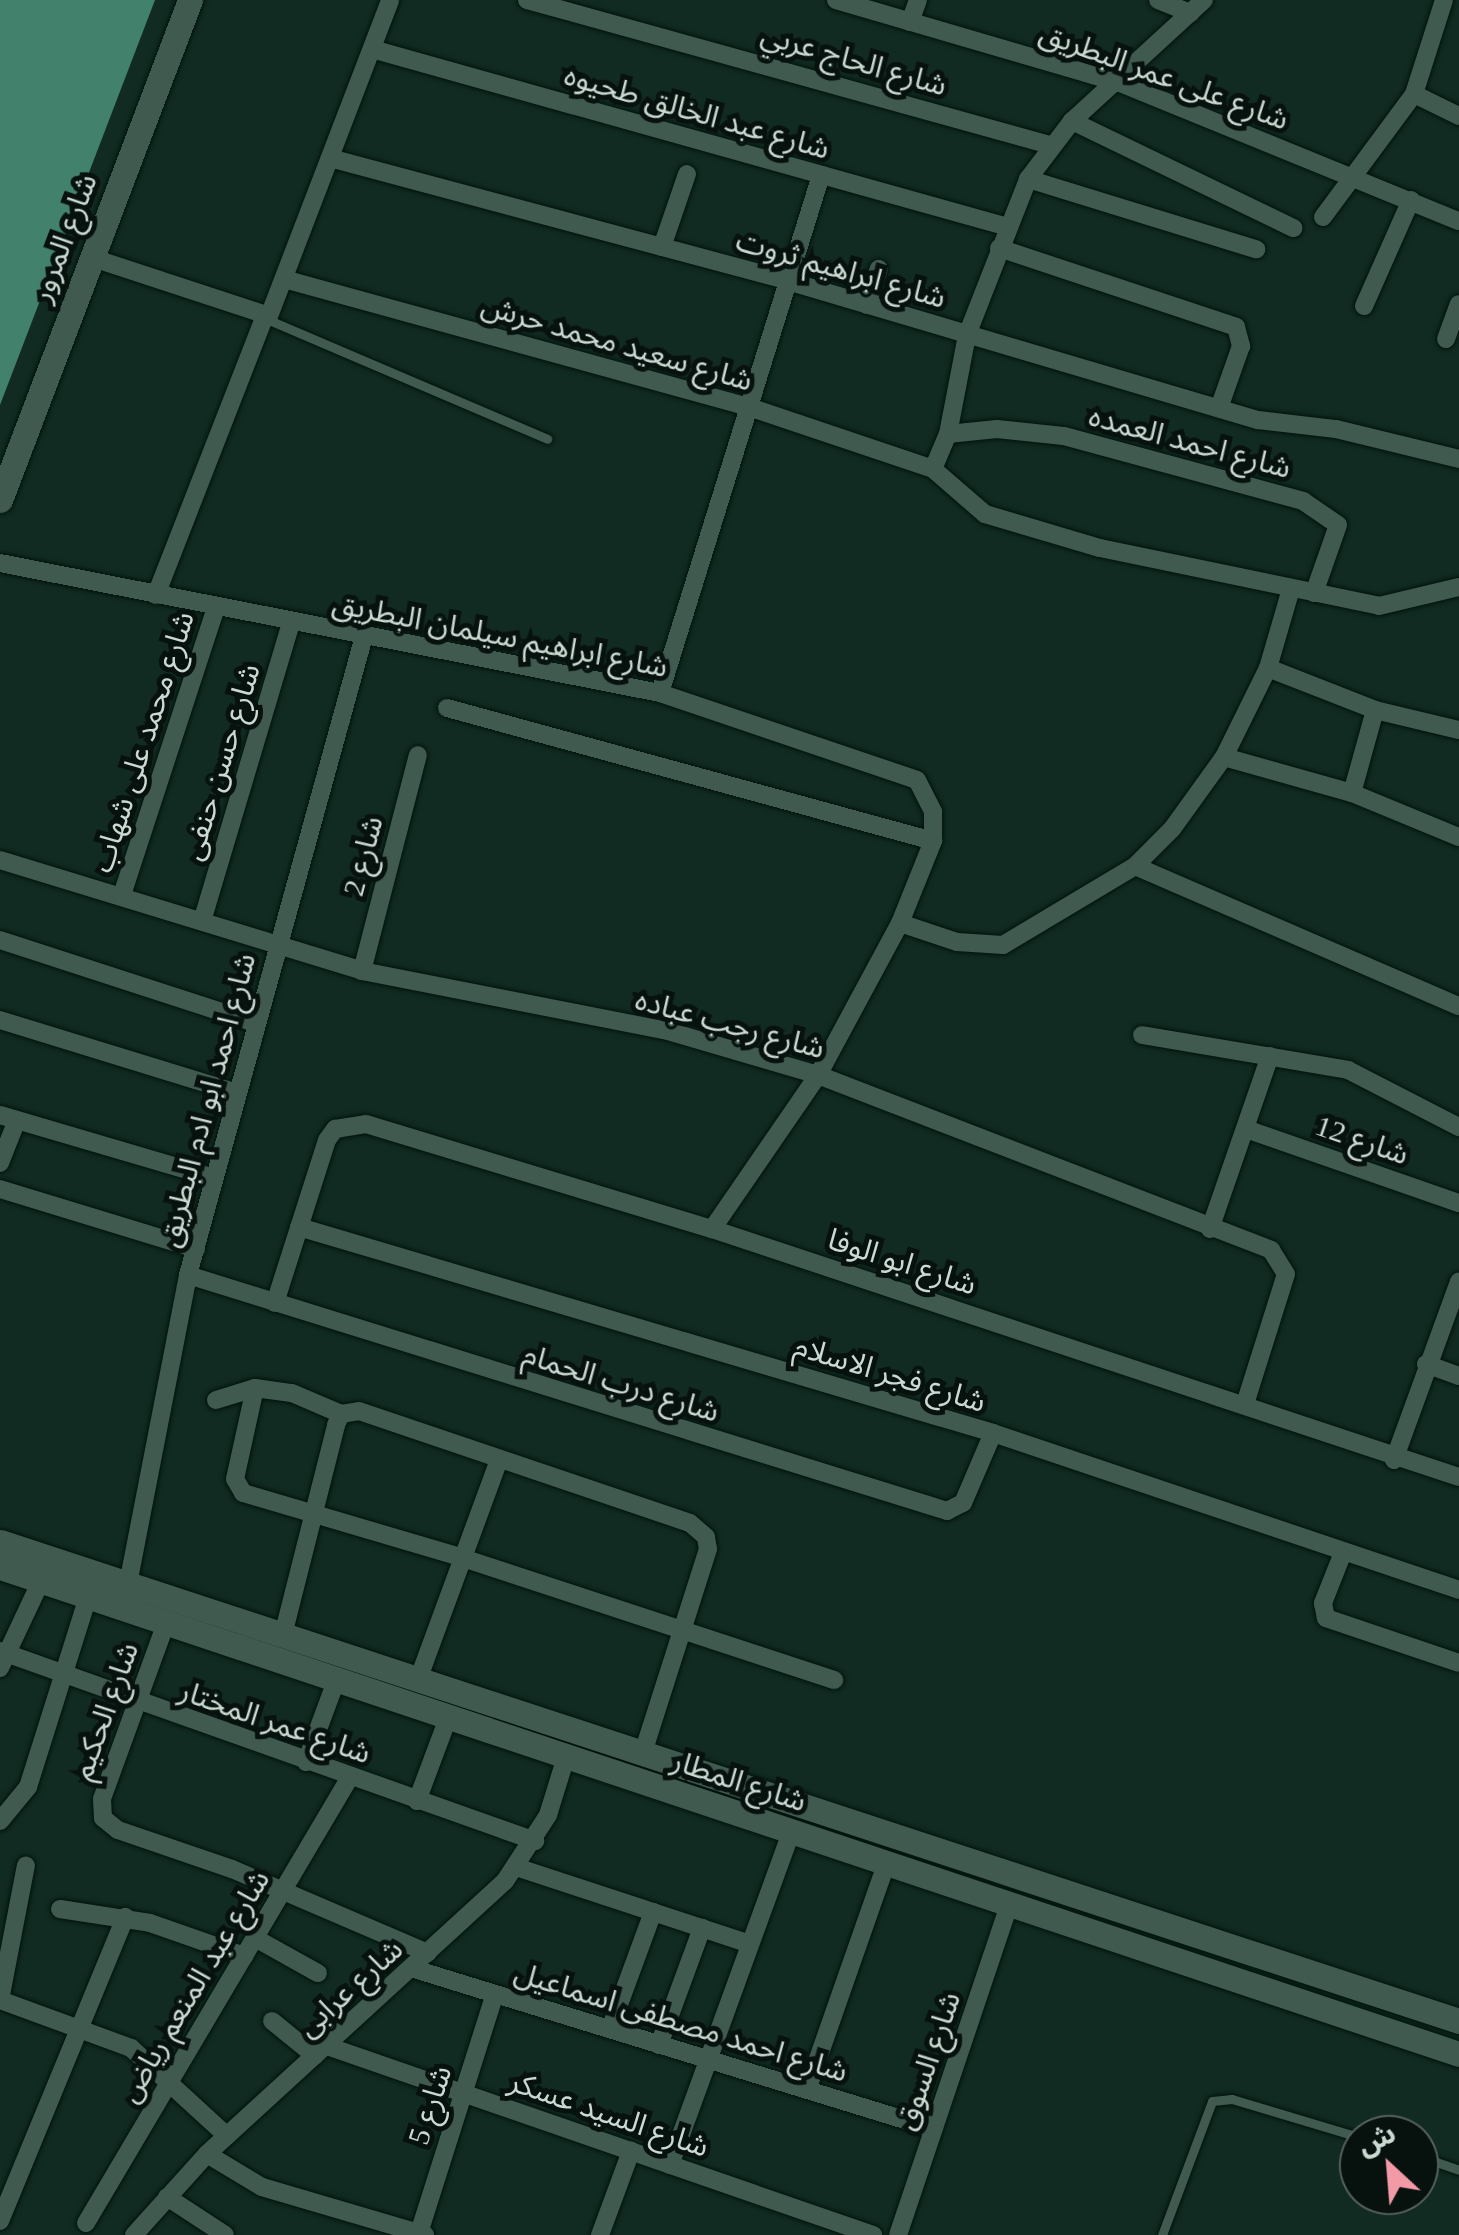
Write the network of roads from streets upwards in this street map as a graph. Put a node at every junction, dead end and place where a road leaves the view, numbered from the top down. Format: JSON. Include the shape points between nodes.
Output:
{"nodes":[{"id":1,"x":190,"y":0,"type":"edge"},
{"id":2,"x":390,"y":0,"type":"edge"},
{"id":3,"x":527,"y":0,"type":"edge"},
{"id":4,"x":836,"y":0,"type":"edge"},
{"id":5,"x":918,"y":0,"type":"edge"},
{"id":6,"x":1158,"y":0,"type":"edge"},
{"id":7,"x":1444,"y":0,"type":"edge"},
{"id":8,"x":1197,"y":6,"type":"edge"},
{"id":9,"x":910,"y":22,"type":"junction"},
{"id":10,"x":372,"y":49,"type":"junction"},
{"id":11,"x":1120,"y":83,"type":"junction"},
{"id":12,"x":1414,"y":94,"type":"junction"},
{"id":13,"x":1459,"y":116,"type":"edge"},
{"id":14,"x":1072,"y":121,"type":"junction"},
{"id":15,"x":1050,"y":145,"type":"junction"},
{"id":16,"x":330,"y":158,"type":"junction"},
{"id":17,"x":687,"y":174,"type":"dead end"},
{"id":18,"x":821,"y":175,"type":"junction"},
{"id":19,"x":1356,"y":176,"type":"junction"},
{"id":20,"x":1028,"y":179,"type":"junction"},
{"id":21,"x":1411,"y":200,"type":"junction"},
{"id":22,"x":1324,"y":217,"type":"dead end"},
{"id":23,"x":1459,"y":221,"type":"edge"},
{"id":24,"x":1008,"y":227,"type":"junction"},
{"id":25,"x":1293,"y":228,"type":"dead end"},
{"id":26,"x":662,"y":247,"type":"junction"},
{"id":27,"x":999,"y":248,"type":"junction"},
{"id":28,"x":1256,"y":248,"type":"dead end"},
{"id":29,"x":90,"y":257,"type":"junction"},
{"id":30,"x":879,"y":269,"type":"dead end"},
{"id":31,"x":284,"y":279,"type":"junction"},
{"id":32,"x":788,"y":281,"type":"junction"},
{"id":33,"x":1459,"y":304,"type":"edge"},
{"id":34,"x":867,"y":305,"type":"junction"},
{"id":35,"x":1364,"y":306,"type":"dead end"},
{"id":36,"x":264,"y":318,"type":"junction"},
{"id":37,"x":968,"y":334,"type":"junction"},
{"id":38,"x":1446,"y":339,"type":"dead end"},
{"id":39,"x":749,"y":407,"type":"junction"},
{"id":40,"x":1219,"y":408,"type":"junction"},
{"id":41,"x":948,"y":434,"type":"junction"},
{"id":42,"x":1459,"y":458,"type":"edge"},
{"id":43,"x":933,"y":470,"type":"junction"},
{"id":44,"x":0,"y":500,"type":"edge"},
{"id":45,"x":0,"y":563,"type":"edge"},
{"id":46,"x":1459,"y":587,"type":"edge"},
{"id":47,"x":1291,"y":589,"type":"junction"},
{"id":48,"x":1314,"y":592,"type":"junction"},
{"id":49,"x":156,"y":595,"type":"junction"},
{"id":50,"x":216,"y":607,"type":"junction"},
{"id":51,"x":291,"y":622,"type":"junction"},
{"id":52,"x":364,"y":636,"type":"junction"},
{"id":53,"x":1268,"y":668,"type":"junction"},
{"id":54,"x":660,"y":694,"type":"junction"},
{"id":55,"x":447,"y":708,"type":"dead end"},
{"id":56,"x":1375,"y":710,"type":"junction"},
{"id":57,"x":1459,"y":730,"type":"edge"},
{"id":58,"x":418,"y":754,"type":"dead end"},
{"id":59,"x":1224,"y":757,"type":"junction"},
{"id":60,"x":1352,"y":793,"type":"junction"},
{"id":61,"x":1459,"y":837,"type":"edge"},
{"id":62,"x":933,"y":840,"type":"junction"},
{"id":63,"x":0,"y":860,"type":"edge"},
{"id":64,"x":1136,"y":866,"type":"junction"},
{"id":65,"x":122,"y":895,"type":"junction"},
{"id":66,"x":203,"y":918,"type":"junction"},
{"id":67,"x":900,"y":923,"type":"junction"},
{"id":68,"x":0,"y":940,"type":"edge"},
{"id":69,"x":277,"y":942,"type":"junction"},
{"id":70,"x":362,"y":971,"type":"junction"},
{"id":71,"x":1459,"y":1006,"type":"edge"},
{"id":72,"x":0,"y":1020,"type":"edge"},
{"id":73,"x":256,"y":1023,"type":"junction"},
{"id":74,"x":1142,"y":1035,"type":"dead end"},
{"id":75,"x":1270,"y":1056,"type":"junction"},
{"id":76,"x":818,"y":1075,"type":"junction"},
{"id":77,"x":237,"y":1093,"type":"junction"},
{"id":78,"x":9,"y":1118,"type":"edge"},
{"id":79,"x":1459,"y":1128,"type":"edge"},
{"id":80,"x":1246,"y":1130,"type":"junction"},
{"id":81,"x":0,"y":1162,"type":"edge"},
{"id":82,"x":214,"y":1178,"type":"junction"},
{"id":83,"x":0,"y":1189,"type":"edge"},
{"id":84,"x":1459,"y":1203,"type":"edge"},
{"id":85,"x":299,"y":1227,"type":"junction"},
{"id":86,"x":712,"y":1228,"type":"junction"},
{"id":87,"x":1210,"y":1229,"type":"junction"},
{"id":88,"x":196,"y":1248,"type":"junction"},
{"id":89,"x":188,"y":1275,"type":"junction"},
{"id":90,"x":1459,"y":1281,"type":"edge"},
{"id":91,"x":275,"y":1303,"type":"junction"},
{"id":92,"x":1426,"y":1364,"type":"junction"},
{"id":93,"x":1459,"y":1376,"type":"edge"},
{"id":94,"x":255,"y":1388,"type":"junction"},
{"id":95,"x":216,"y":1400,"type":"dead end"},
{"id":96,"x":1245,"y":1404,"type":"junction"},
{"id":97,"x":341,"y":1414,"type":"junction"},
{"id":98,"x":993,"y":1433,"type":"junction"},
{"id":99,"x":498,"y":1460,"type":"junction"},
{"id":100,"x":1394,"y":1460,"type":"junction"},
{"id":101,"x":1459,"y":1477,"type":"edge"},
{"id":102,"x":316,"y":1512,"type":"junction"},
{"id":103,"x":0,"y":1542,"type":"edge"},
{"id":104,"x":1342,"y":1555,"type":"junction"},
{"id":105,"x":460,"y":1557,"type":"junction"},
{"id":106,"x":0,"y":1567,"type":"edge"},
{"id":107,"x":40,"y":1581,"type":"junction"},
{"id":108,"x":128,"y":1584,"type":"junction"},
{"id":109,"x":1459,"y":1590,"type":"edge"},
{"id":110,"x":88,"y":1596,"type":"junction"},
{"id":111,"x":166,"y":1623,"type":"junction"},
{"id":112,"x":681,"y":1630,"type":"junction"},
{"id":113,"x":283,"y":1635,"type":"junction"},
{"id":114,"x":2,"y":1658,"type":"edge"},
{"id":115,"x":1459,"y":1663,"type":"edge"},
{"id":116,"x":63,"y":1675,"type":"junction"},
{"id":117,"x":336,"y":1680,"type":"junction"},
{"id":118,"x":418,"y":1680,"type":"junction"},
{"id":119,"x":834,"y":1680,"type":"dead end"},
{"id":120,"x":136,"y":1704,"type":"junction"},
{"id":121,"x":525,"y":1715,"type":"junction"},
{"id":122,"x":448,"y":1718,"type":"junction"},
{"id":123,"x":518,"y":1741,"type":"junction"},
{"id":124,"x":643,"y":1753,"type":"junction"},
{"id":125,"x":566,"y":1758,"type":"junction"},
{"id":126,"x":306,"y":1762,"type":"junction"},
{"id":127,"x":350,"y":1777,"type":"junction"},
{"id":128,"x":417,"y":1800,"type":"junction"},
{"id":129,"x":7,"y":1815,"type":"edge"},
{"id":130,"x":791,"y":1832,"type":"junction"},
{"id":131,"x":535,"y":1842,"type":"junction"},
{"id":132,"x":886,"y":1864,"type":"junction"},
{"id":133,"x":26,"y":1866,"type":"dead end"},
{"id":134,"x":516,"y":1868,"type":"junction"},
{"id":135,"x":282,"y":1890,"type":"junction"},
{"id":136,"x":1010,"y":1905,"type":"junction"},
{"id":137,"x":60,"y":1909,"type":"dead end"},
{"id":138,"x":653,"y":1912,"type":"junction"},
{"id":139,"x":125,"y":1917,"type":"junction"},
{"id":140,"x":702,"y":1928,"type":"junction"},
{"id":141,"x":254,"y":1938,"type":"junction"},
{"id":142,"x":1212,"y":1940,"type":"junction"},
{"id":143,"x":750,"y":1944,"type":"junction"},
{"id":144,"x":428,"y":1953,"type":"junction"},
{"id":145,"x":244,"y":1956,"type":"junction"},
{"id":146,"x":411,"y":1968,"type":"junction"},
{"id":147,"x":1202,"y":1970,"type":"junction"},
{"id":148,"x":318,"y":1972,"type":"dead end"},
{"id":149,"x":495,"y":1994,"type":"junction"},
{"id":150,"x":0,"y":2000,"type":"edge"},
{"id":151,"x":272,"y":2021,"type":"dead end"},
{"id":152,"x":1459,"y":2021,"type":"edge"},
{"id":153,"x":83,"y":2027,"type":"junction"},
{"id":154,"x":610,"y":2029,"type":"junction"},
{"id":155,"x":660,"y":2045,"type":"junction"},
{"id":156,"x":321,"y":2051,"type":"junction"},
{"id":157,"x":1459,"y":2054,"type":"edge"},
{"id":158,"x":708,"y":2060,"type":"junction"},
{"id":159,"x":170,"y":2080,"type":"junction"},
{"id":160,"x":808,"y":2090,"type":"junction"},
{"id":161,"x":463,"y":2093,"type":"junction"},
{"id":162,"x":934,"y":2129,"type":"junction"},
{"id":163,"x":227,"y":2136,"type":"junction"},
{"id":164,"x":631,"y":2151,"type":"junction"},
{"id":165,"x":207,"y":2154,"type":"junction"},
{"id":166,"x":670,"y":2164,"type":"junction"},
{"id":167,"x":168,"y":2197,"type":"junction"},
{"id":168,"x":0,"y":2221,"type":"edge"},
{"id":169,"x":86,"y":2224,"type":"dead end"},
{"id":170,"x":422,"y":2234,"type":"edge"},
{"id":171,"x":134,"y":2235,"type":"edge"},
{"id":172,"x":225,"y":2235,"type":"edge"},
{"id":173,"x":600,"y":2235,"type":"edge"},
{"id":174,"x":873,"y":2235,"type":"edge"},
{"id":175,"x":898,"y":2235,"type":"edge"}],
"edges":[{"from":1,"to":29,"type":"street","name":"شارع المرور"},
{"from":2,"to":10,"type":"street"},
{"from":3,"to":15,"type":"street","name":"شارع الحاج عربي"},
{"from":4,"to":9,"type":"street","name":"شارع على عمر البطريق"},
{"from":5,"to":9,"type":"street"},
{"from":6,"to":8,"type":"street"},
{"from":7,"to":12,"type":"street"},
{"from":8,"to":11,"type":"street"},
{"from":9,"to":11,"type":"street","name":"شارع على عمر البطريق"},
{"from":10,"to":16,"type":"street"},
{"from":10,"to":18,"type":"street","name":"شارع عبد الخالق طحيوه"},
{"from":11,"to":14,"type":"street"},
{"from":11,"to":19,"type":"street","name":"شارع على عمر البطريق"},
{"from":12,"to":13,"type":"street"},
{"from":12,"to":19,"type":"street"},
{"from":14,"to":15,"type":"street"},
{"from":14,"to":25,"type":"street"},
{"from":15,"to":20,"type":"street"},
{"from":16,"to":26,"type":"street","name":"شارع ابراهيم ثروت"},
{"from":16,"to":31,"type":"street"},
{"from":17,"to":26,"type":"street"},
{"from":18,"to":24,"type":"street","name":"شارع عبد الخالق طحيوه"},
{"from":18,"to":32,"type":"street"},
{"from":19,"to":21,"type":"street","name":"شارع على عمر البطريق"},
{"from":19,"to":22,"type":"street"},
{"from":20,"to":24,"type":"street"},
{"from":20,"to":28,"type":"street"},
{"from":21,"to":23,"type":"street","name":"شارع على عمر البطريق"},
{"from":21,"to":35,"type":"street"},
{"from":24,"to":27,"type":"street"},
{"from":26,"to":32,"type":"street","name":"شارع ابراهيم ثروت"},
{"from":27,"to":37,"type":"street"},
{"from":27,"to":40,"type":"street","via":[[1236,327],[1241,346]]},
{"from":29,"to":36,"type":"street"},
{"from":29,"to":44,"type":"street","name":"شارع المرور"},
{"from":30,"to":34,"type":"street"},
{"from":31,"to":36,"type":"street"},
{"from":31,"to":39,"type":"street","name":"شارع سعيد محمد حرش"},
{"from":32,"to":34,"type":"street","name":"شارع ابراهيم ثروت"},
{"from":32,"to":39,"type":"street"},
{"from":33,"to":38,"type":"street"},
{"from":34,"to":37,"type":"street","name":"شارع ابراهيم ثروت"},
{"from":36,"to":49,"type":"street"},
{"from":37,"to":40,"type":"street","name":"شارع ابراهيم ثروت"},
{"from":37,"to":41,"type":"street"},
{"from":39,"to":43,"type":"street","name":"شارع سعيد محمد حرش"},
{"from":39,"to":54,"type":"street"},
{"from":40,"to":42,"type":"street","name":"شارع ابراهيم ثروت"},
{"from":41,"to":43,"type":"street"},
{"from":41,"to":48,"type":"street","name":"شارع احمد العمده","via":[[997,428],[1064,436],[1303,501],[1338,526]]},
{"from":43,"to":47,"type":"street","via":[[985,514],[1192,571]]},
{"from":45,"to":49,"type":"street","name":"شارع ابراهيم سيلمان البطريق"},
{"from":46,"to":48,"type":"street","via":[[1379,606]]},
{"from":47,"to":48,"type":"street"},
{"from":47,"to":53,"type":"street"},
{"from":49,"to":50,"type":"street","name":"شارع ابراهيم سيلمان البطريق"},
{"from":50,"to":51,"type":"street","name":"شارع ابراهيم سيلمان البطريق"},
{"from":50,"to":65,"type":"street","name":"شارع محمد على شهاب"},
{"from":51,"to":52,"type":"street","name":"شارع ابراهيم سيلمان البطريق"},
{"from":51,"to":66,"type":"street","name":"شارع حسن حنفى"},
{"from":52,"to":54,"type":"street","name":"شارع ابراهيم سيلمان البطريق"},
{"from":52,"to":69,"type":"street","name":"شارع احمد ابو ادم البطريق"},
{"from":53,"to":56,"type":"street"},
{"from":53,"to":59,"type":"street"},
{"from":54,"to":62,"type":"street","name":"شارع ابراهيم سيلمان البطريق","via":[[916,780],[934,812]]},
{"from":55,"to":62,"type":"street"},
{"from":56,"to":57,"type":"street"},
{"from":56,"to":60,"type":"street"},
{"from":58,"to":70,"type":"street","name":"شارع 2"},
{"from":59,"to":60,"type":"street"},
{"from":59,"to":64,"type":"street"},
{"from":60,"to":61,"type":"street"},
{"from":62,"to":67,"type":"street"},
{"from":63,"to":65,"type":"street","name":"شارع رجب عباده"},
{"from":64,"to":67,"type":"street","via":[[1003,945],[956,942]]},
{"from":64,"to":71,"type":"street"},
{"from":65,"to":66,"type":"street","name":"شارع رجب عباده"},
{"from":66,"to":69,"type":"street","name":"شارع رجب عباده"},
{"from":67,"to":76,"type":"street"},
{"from":68,"to":73,"type":"street"},
{"from":69,"to":70,"type":"street","name":"شارع رجب عباده"},
{"from":69,"to":73,"type":"street","name":"شارع احمد ابو ادم البطريق"},
{"from":70,"to":76,"type":"street","name":"شارع رجب عباده","via":[[664,1030]]},
{"from":72,"to":77,"type":"street"},
{"from":73,"to":77,"type":"street","name":"شارع احمد ابو ادم البطريق"},
{"from":74,"to":75,"type":"street"},
{"from":75,"to":79,"type":"street","via":[[1348,1070]]},
{"from":75,"to":80,"type":"street"},
{"from":76,"to":86,"type":"street"},
{"from":76,"to":87,"type":"street","name":"شارع رجب عباده"},
{"from":77,"to":82,"type":"street","name":"شارع احمد ابو ادم البطريق"},
{"from":78,"to":81,"type":"street"},
{"from":78,"to":82,"type":"street"},
{"from":80,"to":84,"type":"street","name":"شارع 12"},
{"from":80,"to":87,"type":"street"},
{"from":82,"to":88,"type":"street","name":"شارع احمد ابو ادم البطريق"},
{"from":83,"to":88,"type":"street"},
{"from":85,"to":86,"type":"street","name":"شارع ابو الوفا","via":[[327,1140],[336,1129],[366,1124]]},
{"from":85,"to":91,"type":"street"},
{"from":85,"to":98,"type":"street","name":"شارع فجر الاسلام"},
{"from":86,"to":96,"type":"street","name":"شارع ابو الوفا"},
{"from":87,"to":96,"type":"street","name":"شارع رجب عباده","via":[[1270,1250],[1286,1274]]},
{"from":88,"to":89,"type":"street","name":"شارع احمد ابو ادم البطريق"},
{"from":89,"to":91,"type":"street","name":"شارع درب الحمام"},
{"from":89,"to":108,"type":"street","name":"شارع احمد ابو ادم البطريق"},
{"from":90,"to":92,"type":"street"},
{"from":91,"to":98,"type":"street","name":"شارع درب الحمام","via":[[946,1511],[963,1503]]},
{"from":92,"to":93,"type":"street"},
{"from":92,"to":100,"type":"street"},
{"from":94,"to":95,"type":"street"},
{"from":94,"to":97,"type":"street","via":[[292,1393]]},
{"from":94,"to":102,"type":"street","via":[[236,1487]]},
{"from":96,"to":100,"type":"street","name":"شارع ابو الوفا"},
{"from":97,"to":99,"type":"street","via":[[359,1411]]},
{"from":97,"to":102,"type":"street"},
{"from":98,"to":104,"type":"street","name":"شارع فجر الاسلام"},
{"from":99,"to":105,"type":"street"},
{"from":99,"to":112,"type":"street","via":[[699,1530],[708,1550]]},
{"from":100,"to":101,"type":"street","name":"شارع ابو الوفا"},
{"from":102,"to":105,"type":"street"},
{"from":102,"to":113,"type":"street"},
{"from":103,"to":108,"type":"street","name":"شارع المطار"},
{"from":104,"to":109,"type":"street","name":"شارع فجر الاسلام"},
{"from":104,"to":115,"type":"street","via":[[1322,1603],[1326,1618]]},
{"from":105,"to":112,"type":"street"},
{"from":105,"to":118,"type":"street"},
{"from":106,"to":107,"type":"street","name":"شارع المطار"},
{"from":107,"to":110,"type":"street","name":"شارع المطار"},
{"from":107,"to":114,"type":"street"},
{"from":108,"to":113,"type":"street","name":"شارع المطار"},
{"from":110,"to":111,"type":"street","name":"شارع المطار"},
{"from":110,"to":116,"type":"street"},
{"from":111,"to":117,"type":"street","name":"شارع المطار"},
{"from":111,"to":120,"type":"street","name":"شارع الحكيم"},
{"from":112,"to":119,"type":"street"},
{"from":112,"to":124,"type":"street"},
{"from":113,"to":118,"type":"street","name":"شارع المطار"},
{"from":114,"to":116,"type":"street","name":"شارع عمر المختار"},
{"from":116,"to":120,"type":"street","name":"شارع عمر المختار"},
{"from":116,"to":129,"type":"street"},
{"from":117,"to":122,"type":"street","name":"شارع المطار"},
{"from":117,"to":126,"type":"street"},
{"from":118,"to":121,"type":"street","name":"شارع المطار"},
{"from":120,"to":126,"type":"street","name":"شارع عمر المختار"},
{"from":120,"to":135,"type":"street","name":"شارع الحكيم","via":[[102,1798],[103,1818],[118,1830]]},
{"from":121,"to":123,"type":"street"},
{"from":121,"to":124,"type":"street","name":"شارع المطار"},
{"from":122,"to":123,"type":"street","name":"شارع المطار"},
{"from":122,"to":128,"type":"street"},
{"from":123,"to":125,"type":"street","name":"شارع المطار"},
{"from":124,"to":142,"type":"street","name":"شارع المطار"},
{"from":125,"to":130,"type":"street","name":"شارع المطار"},
{"from":125,"to":131,"type":"street","name":"شارع عرابى"},
{"from":126,"to":127,"type":"street","name":"شارع عمر المختار"},
{"from":127,"to":128,"type":"street","name":"شارع عمر المختار"},
{"from":127,"to":135,"type":"street","name":"شارع عبد المنعم رياض"},
{"from":128,"to":131,"type":"street","name":"شارع عمر المختار"},
{"from":130,"to":132,"type":"street","name":"شارع المطار"},
{"from":130,"to":143,"type":"street"},
{"from":131,"to":134,"type":"street","name":"شارع عرابى"},
{"from":132,"to":136,"type":"street","name":"شارع المطار"},
{"from":132,"to":160,"type":"street"},
{"from":133,"to":150,"type":"street"},
{"from":134,"to":138,"type":"street"},
{"from":134,"to":144,"type":"street","name":"شارع عرابى"},
{"from":135,"to":141,"type":"street","name":"شارع عبد المنعم رياض"},
{"from":135,"to":144,"type":"street"},
{"from":136,"to":147,"type":"street","name":"شارع المطار"},
{"from":136,"to":162,"type":"street","name":"شارع السوق"},
{"from":137,"to":139,"type":"street"},
{"from":138,"to":140,"type":"street"},
{"from":138,"to":154,"type":"street"},
{"from":139,"to":145,"type":"street"},
{"from":139,"to":153,"type":"street"},
{"from":140,"to":143,"type":"street"},
{"from":140,"to":155,"type":"street"},
{"from":141,"to":145,"type":"street","name":"شارع عبد المنعم رياض"},
{"from":141,"to":148,"type":"street"},
{"from":142,"to":147,"type":"street"},
{"from":142,"to":152,"type":"street","name":"شارع المطار"},
{"from":143,"to":158,"type":"street"},
{"from":144,"to":146,"type":"street","name":"شارع عرابى"},
{"from":145,"to":159,"type":"street","name":"شارع عبد المنعم رياض"},
{"from":146,"to":149,"type":"street","name":"شارع احمد مصطفى اسماعيل"},
{"from":146,"to":156,"type":"street","name":"شارع عرابى"},
{"from":147,"to":157,"type":"street","name":"شارع المطار"},
{"from":149,"to":154,"type":"street","name":"شارع احمد مصطفى اسماعيل"},
{"from":149,"to":161,"type":"street","name":"شارع 5"},
{"from":150,"to":153,"type":"street"},
{"from":151,"to":156,"type":"street"},
{"from":153,"to":159,"type":"street","via":[[131,2048]]},
{"from":153,"to":168,"type":"street"},
{"from":154,"to":155,"type":"street","name":"شارع احمد مصطفى اسماعيل"},
{"from":155,"to":158,"type":"street","name":"شارع احمد مصطفى اسماعيل"},
{"from":156,"to":161,"type":"street","name":"شارع السيد عسكر"},
{"from":156,"to":163,"type":"street","name":"شارع عرابى"},
{"from":158,"to":160,"type":"street","name":"شارع احمد مصطفى اسماعيل"},
{"from":158,"to":166,"type":"street"},
{"from":159,"to":163,"type":"street"},
{"from":159,"to":169,"type":"street","name":"شارع عبد المنعم رياض"},
{"from":160,"to":162,"type":"street","name":"شارع احمد مصطفى اسماعيل"},
{"from":161,"to":164,"type":"street","name":"شارع السيد عسكر"},
{"from":161,"to":170,"type":"street","name":"شارع 5"},
{"from":162,"to":175,"type":"street","name":"شارع السوق"},
{"from":163,"to":165,"type":"street","name":"شارع عرابى"},
{"from":164,"to":166,"type":"street","name":"شارع السيد عسكر"},
{"from":164,"to":173,"type":"street"},
{"from":165,"to":167,"type":"street","name":"شارع عرابى"},
{"from":165,"to":170,"type":"street","via":[[262,2187]]},
{"from":166,"to":174,"type":"street","name":"شارع السيد عسكر"},
{"from":167,"to":171,"type":"street","name":"شارع عرابى"},
{"from":167,"to":172,"type":"street"}]}
